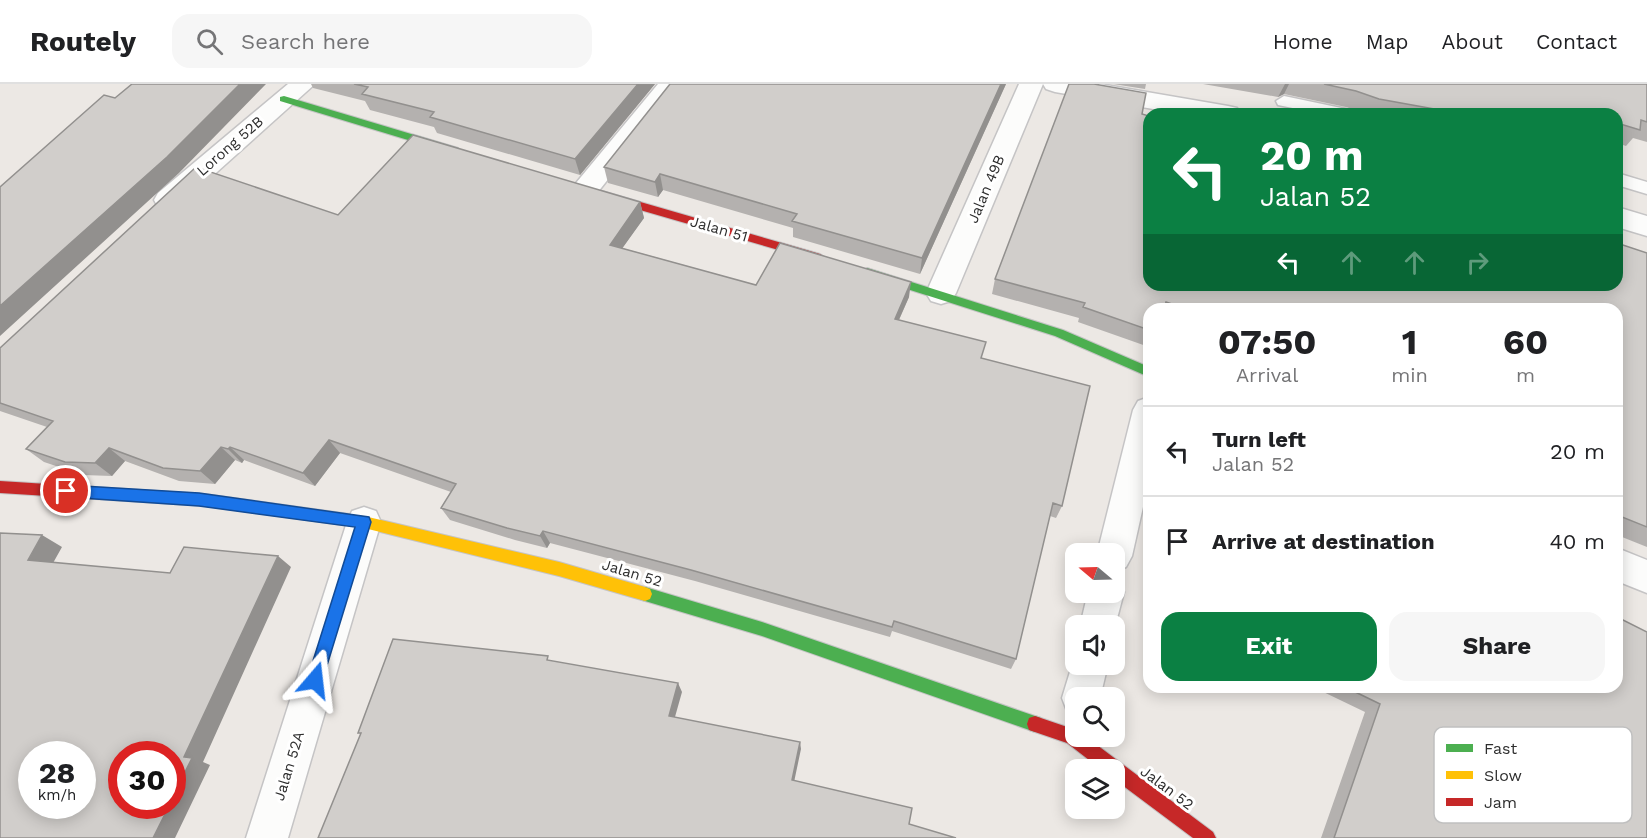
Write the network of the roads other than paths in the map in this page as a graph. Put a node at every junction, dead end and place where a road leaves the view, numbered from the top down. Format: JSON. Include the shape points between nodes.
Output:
{"nodes":[{"id":1,"x":671,"y":84,"type":"edge"},
{"id":2,"x":1030,"y":84,"type":"edge"},
{"id":3,"x":1054,"y":84,"type":"edge"},
{"id":4,"x":293,"y":92,"type":"edge"},
{"id":5,"x":1284,"y":101,"type":"dead end"},
{"id":6,"x":1193,"y":108,"type":"edge"},
{"id":7,"x":1317,"y":108,"type":"edge"},
{"id":8,"x":462,"y":153,"type":"edge"},
{"id":9,"x":1623,"y":181,"type":"edge"},
{"id":10,"x":579,"y":188,"type":"joint"},
{"id":11,"x":1647,"y":188,"type":"edge"},
{"id":12,"x":1623,"y":219,"type":"edge"},
{"id":13,"x":146,"y":220,"type":"edge"},
{"id":14,"x":1647,"y":226,"type":"edge"},
{"id":15,"x":940,"y":293,"type":"junction"},
{"id":16,"x":1143,"y":369,"type":"edge"},
{"id":17,"x":1143,"y":435,"type":"edge"},
{"id":18,"x":0,"y":487,"type":"edge"},
{"id":19,"x":364,"y":522,"type":"junction"},
{"id":20,"x":1117,"y":543,"type":"edge"},
{"id":21,"x":1623,"y":567,"type":"edge"},
{"id":22,"x":1647,"y":577,"type":"edge"},
{"id":23,"x":1065,"y":726,"type":"edge"},
{"id":24,"x":1095,"y":747,"type":"edge"},
{"id":25,"x":267,"y":838,"type":"edge"},
{"id":26,"x":1207,"y":838,"type":"edge"}],
"edges":[{"from":1,"to":10,"type":"street"},
{"from":2,"to":15,"type":"street","name":"Jalan 49B"},
{"from":3,"to":6,"type":"street"},
{"from":4,"to":8,"type":"street"},
{"from":4,"to":13,"type":"street","name":"Lorong 52B"},
{"from":5,"to":7,"type":"lane"},
{"from":9,"to":11,"type":"lane"},
{"from":10,"to":15,"type":"street","name":"Jalan 51"},
{"from":12,"to":14,"type":"street"},
{"from":15,"to":16,"type":"street","name":"Jalan 51","via":[[1059,333]]},
{"from":17,"to":20,"type":"street"},
{"from":18,"to":19,"type":"street","name":"Jalan 52","via":[[199,500]]},
{"from":19,"to":23,"type":"street","name":"Jalan 52","via":[[559,568]]},
{"from":19,"to":25,"type":"street","name":"Jalan 52A"},
{"from":21,"to":22,"type":"street"},
{"from":24,"to":26,"type":"street","name":"Jalan 52"}]}
